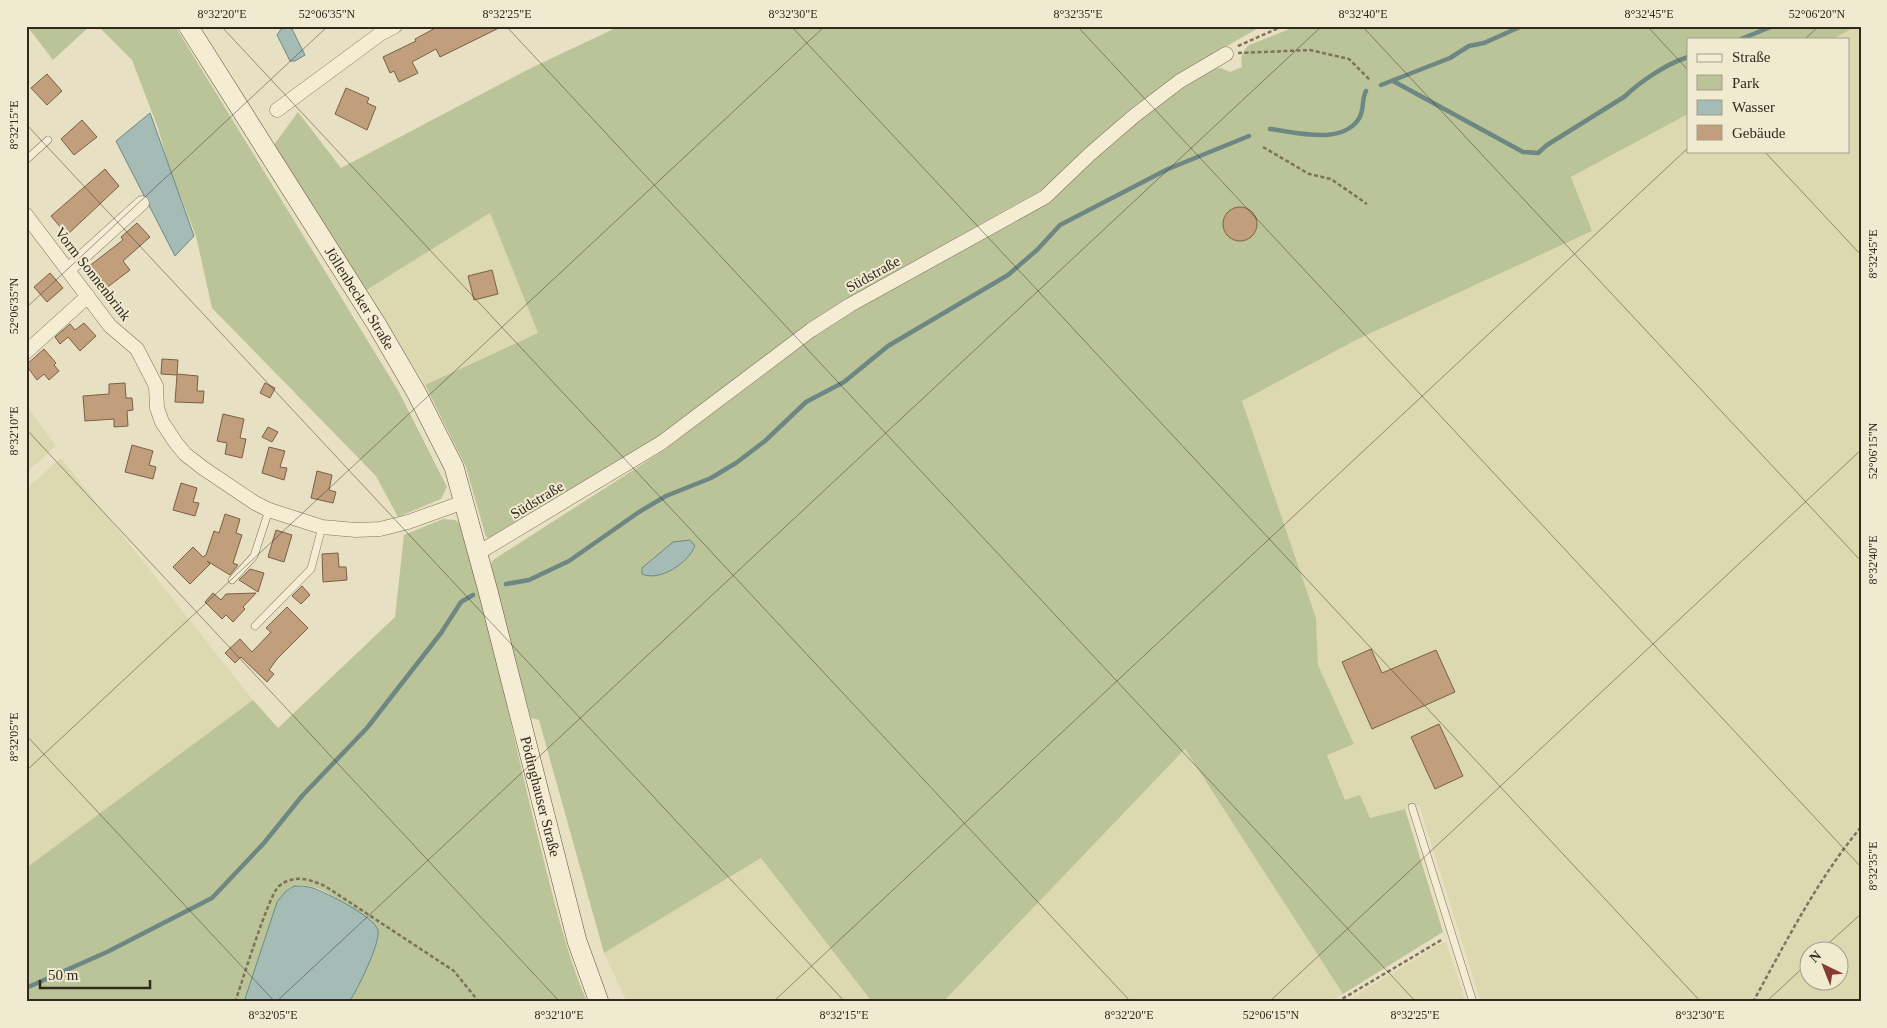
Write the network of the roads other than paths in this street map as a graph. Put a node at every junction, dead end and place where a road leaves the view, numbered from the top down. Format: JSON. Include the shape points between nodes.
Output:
{"nodes":[{"id":1,"x":188,"y":26,"type":"edge"},
{"id":2,"x":395,"y":26,"type":"edge"},
{"id":3,"x":1226,"y":54,"type":"road end"},
{"id":4,"x":277,"y":110,"type":"dead end"},
{"id":5,"x":48,"y":140,"type":"dead end"},
{"id":6,"x":26,"y":160,"type":"edge"},
{"id":7,"x":142,"y":203,"type":"dead end"},
{"id":8,"x":26,"y":215,"type":"edge"},
{"id":9,"x":68,"y":270,"type":"junction"},
{"id":10,"x":88,"y":296,"type":"junction"},
{"id":11,"x":26,"y":352,"type":"edge"},
{"id":12,"x":464,"y":502,"type":"junction"},
{"id":13,"x":269,"y":510,"type":"junction"},
{"id":14,"x":322,"y":526,"type":"junction"},
{"id":15,"x":478,"y":553,"type":"junction"},
{"id":16,"x":232,"y":580,"type":"dead end"},
{"id":17,"x":488,"y":591,"type":"joint"},
{"id":18,"x":255,"y":626,"type":"dead end"},
{"id":19,"x":1412,"y":807,"type":"dead end"},
{"id":20,"x":599,"y":1002,"type":"edge"},
{"id":21,"x":1473,"y":1002,"type":"edge"}],
"edges":[{"from":1,"to":12,"type":"main road","name":"Jöllenbecker Straße","via":[[411,384],[454,467]]},
{"from":2,"to":4,"type":"street"},
{"from":3,"to":15,"type":"street","name":"Südstraße","via":[[1180,81],[1134,116],[1045,197],[850,305],[811,330],[661,442]]},
{"from":5,"to":6,"type":"lane"},
{"from":7,"to":9,"type":"street"},
{"from":8,"to":9,"type":"street","name":"Vorm Sonnenbrink"},
{"from":9,"to":10,"type":"street","name":"Vorm Sonnenbrink"},
{"from":10,"to":11,"type":"street"},
{"from":10,"to":13,"type":"street","name":"Vorm Sonnenbrink","via":[[110,326],[137,349],[156,386],[157,408],[162,422],[185,454]]},
{"from":12,"to":14,"type":"street","name":"Vorm Sonnenbrink","via":[[380,529]]},
{"from":12,"to":15,"type":"main road","name":"Jöllenbecker Straße"},
{"from":13,"to":14,"type":"street","name":"Vorm Sonnenbrink"},
{"from":13,"to":16,"type":"lane","via":[[254,556]]},
{"from":14,"to":18,"type":"lane","via":[[311,569]]},
{"from":15,"to":17,"type":"main road","name":"Jöllenbecker Straße"},
{"from":17,"to":20,"type":"main road","name":"Pödinghauser Straße","via":[[577,941]]},
{"from":19,"to":21,"type":"lane"}]}
